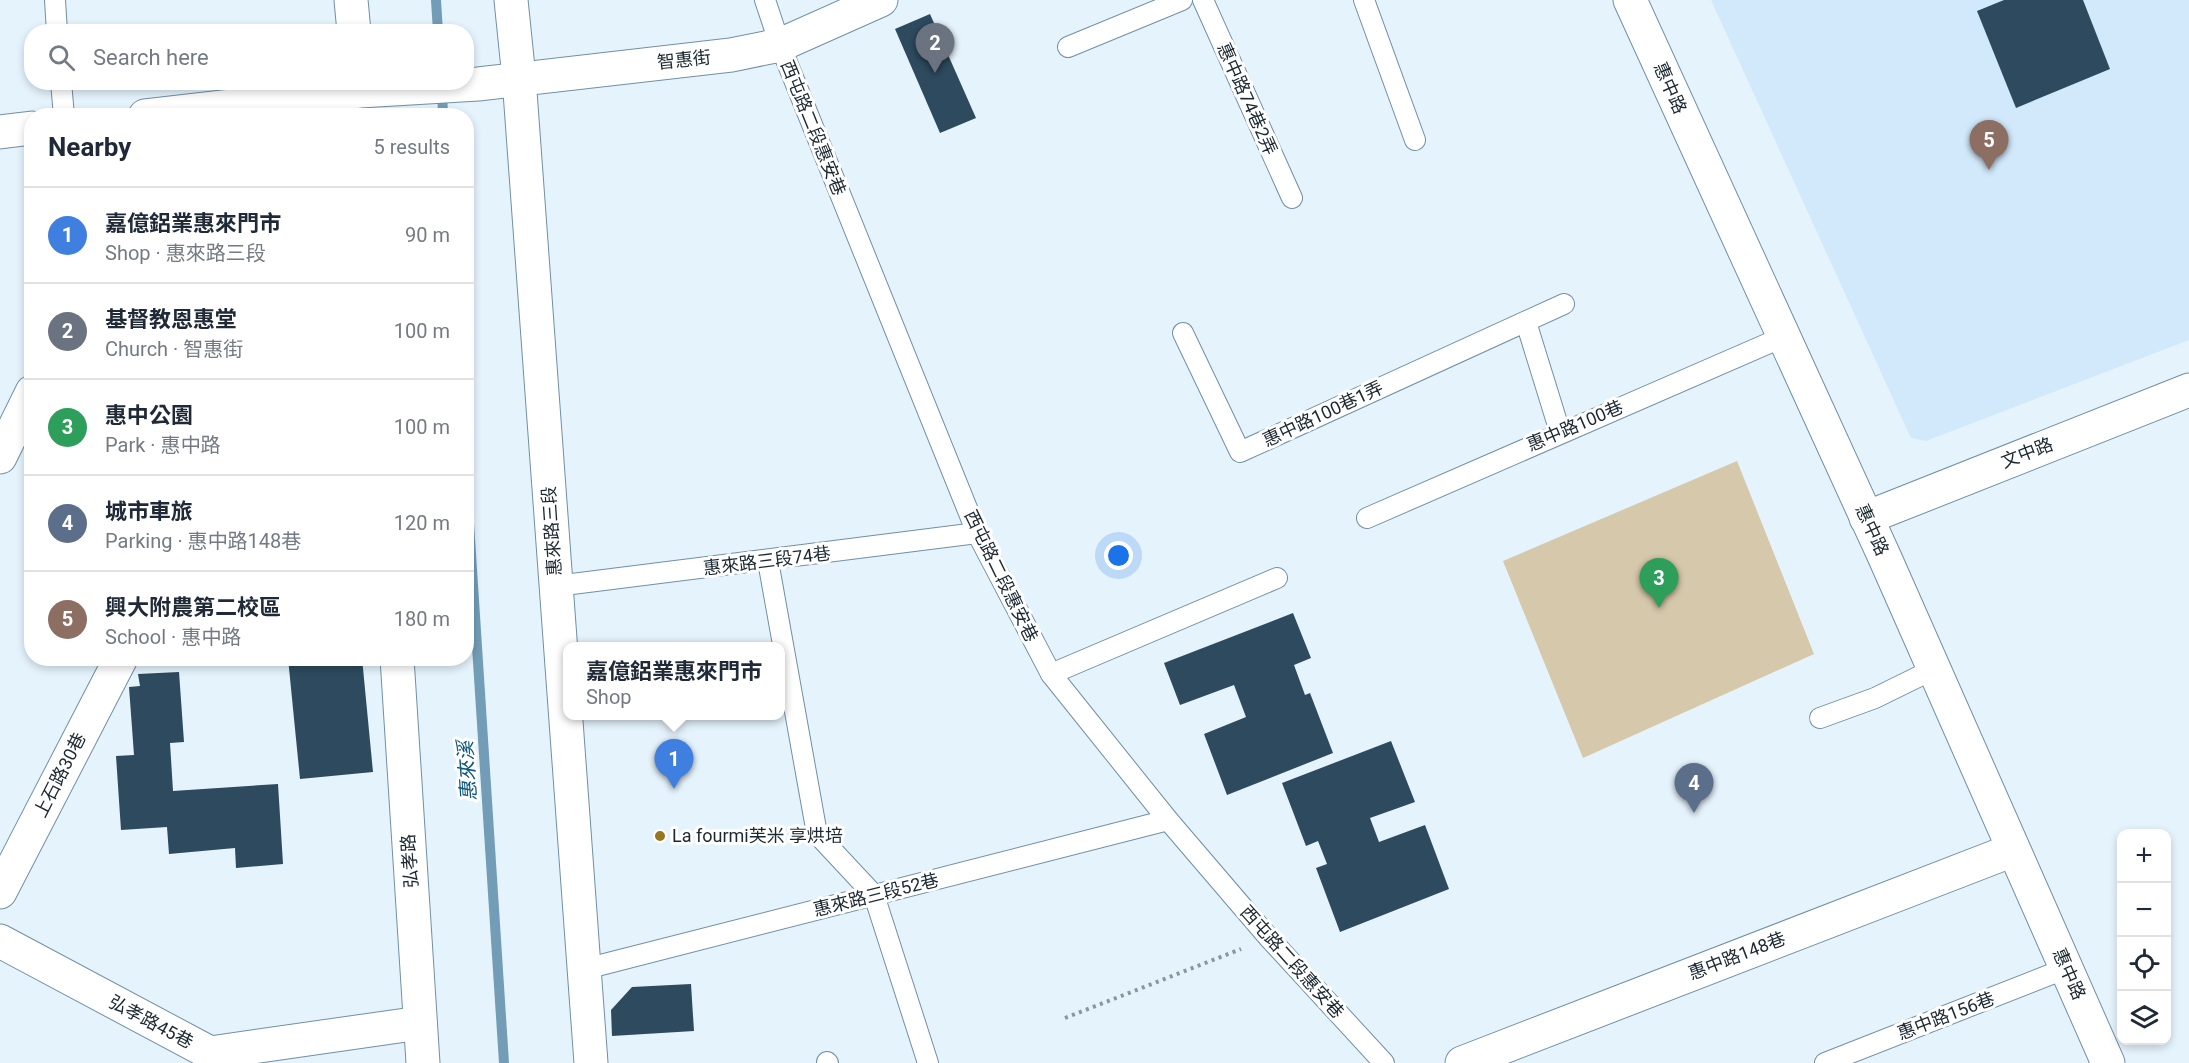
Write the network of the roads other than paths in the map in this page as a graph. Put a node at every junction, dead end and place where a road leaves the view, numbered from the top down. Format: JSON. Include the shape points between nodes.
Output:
{"nodes":[{"id":1,"x":55,"y":0,"type":"edge"},
{"id":2,"x":351,"y":0,"type":"edge"},
{"id":3,"x":511,"y":0,"type":"edge"},
{"id":4,"x":765,"y":0,"type":"edge"},
{"id":5,"x":881,"y":0,"type":"edge"},
{"id":6,"x":1182,"y":0,"type":"edge"},
{"id":7,"x":1203,"y":0,"type":"edge"},
{"id":8,"x":1364,"y":0,"type":"edge"},
{"id":9,"x":1630,"y":0,"type":"edge"},
{"id":10,"x":56,"y":24,"type":"edge"},
{"id":11,"x":353,"y":24,"type":"edge"},
{"id":12,"x":780,"y":45,"type":"junction"},
{"id":13,"x":1068,"y":47,"type":"dead end"},
{"id":14,"x":519,"y":78,"type":"junction"},
{"id":15,"x":474,"y":84,"type":"edge"},
{"id":16,"x":62,"y":90,"type":"edge"},
{"id":17,"x":393,"y":90,"type":"edge"},
{"id":18,"x":360,"y":96,"type":"edge"},
{"id":19,"x":63,"y":108,"type":"edge"},
{"id":20,"x":231,"y":108,"type":"edge"},
{"id":21,"x":24,"y":129,"type":"edge"},
{"id":22,"x":0,"y":132,"type":"edge"},
{"id":23,"x":1415,"y":140,"type":"dead end"},
{"id":24,"x":1292,"y":198,"type":"dead end"},
{"id":25,"x":1564,"y":304,"type":"dead end"},
{"id":26,"x":1526,"y":322,"type":"junction"},
{"id":27,"x":1183,"y":333,"type":"dead end"},
{"id":28,"x":1783,"y":337,"type":"junction"},
{"id":29,"x":2189,"y":390,"type":"edge"},
{"id":30,"x":24,"y":408,"type":"edge"},
{"id":31,"x":1560,"y":432,"type":"junction"},
{"id":32,"x":0,"y":457,"type":"edge"},
{"id":33,"x":1367,"y":518,"type":"dead end"},
{"id":34,"x":1866,"y":518,"type":"junction"},
{"id":35,"x":977,"y":533,"type":"junction"},
{"id":36,"x":768,"y":561,"type":"junction"},
{"id":37,"x":1277,"y":578,"type":"dead end"},
{"id":38,"x":556,"y":586,"type":"junction"},
{"id":39,"x":783,"y":642,"type":"edge"},
{"id":40,"x":785,"y":656,"type":"edge"},
{"id":41,"x":117,"y":666,"type":"edge"},
{"id":42,"x":398,"y":666,"type":"edge"},
{"id":43,"x":1934,"y":669,"type":"junction"},
{"id":44,"x":1051,"y":674,"type":"junction"},
{"id":45,"x":563,"y":678,"type":"edge"},
{"id":46,"x":1820,"y":718,"type":"dead end"},
{"id":47,"x":566,"y":720,"type":"edge"},
{"id":48,"x":1168,"y":820,"type":"junction"},
{"id":49,"x":2013,"y":850,"type":"junction"},
{"id":50,"x":0,"y":892,"type":"edge"},
{"id":51,"x":874,"y":895,"type":"junction"},
{"id":52,"x":0,"y":941,"type":"edge"},
{"id":53,"x":2067,"y":968,"type":"junction"},
{"id":54,"x":585,"y":969,"type":"junction"},
{"id":55,"x":420,"y":1023,"type":"junction"},
{"id":56,"x":423,"y":1063,"type":"edge"},
{"id":57,"x":591,"y":1063,"type":"edge"},
{"id":58,"x":928,"y":1063,"type":"edge"},
{"id":59,"x":1384,"y":1063,"type":"edge"},
{"id":60,"x":1461,"y":1063,"type":"edge"},
{"id":61,"x":1825,"y":1063,"type":"edge"},
{"id":62,"x":2108,"y":1063,"type":"edge"}],
"edges":[{"from":1,"to":10,"type":"lane"},
{"from":2,"to":11,"type":"street"},
{"from":3,"to":14,"type":"street","name":"惠來路三段"},
{"from":4,"to":12,"type":"lane","name":"西屯路二段惠安巷"},
{"from":5,"to":12,"type":"street","name":"智惠街"},
{"from":6,"to":13,"type":"lane"},
{"from":7,"to":24,"type":"lane","name":"惠中路74巷2弄"},
{"from":8,"to":23,"type":"lane"},
{"from":9,"to":28,"type":"street","name":"惠中路"},
{"from":12,"to":14,"type":"street","name":"智惠街","via":[[730,55]]},
{"from":12,"to":35,"type":"lane","name":"西屯路二段惠安巷"},
{"from":14,"to":15,"type":"street","name":"智惠街"},
{"from":14,"to":38,"type":"street","name":"惠來路三段"},
{"from":16,"to":19,"type":"lane"},
{"from":17,"to":18,"type":"street","name":"智惠街"},
{"from":18,"to":20,"type":"street"},
{"from":21,"to":22,"type":"street"},
{"from":25,"to":26,"type":"lane","name":"惠中路100巷1弄"},
{"from":26,"to":27,"type":"lane","name":"惠中路100巷1弄","via":[[1240,452]]},
{"from":26,"to":31,"type":"lane"},
{"from":28,"to":31,"type":"lane","name":"惠中路100巷"},
{"from":28,"to":34,"type":"street","name":"惠中路"},
{"from":29,"to":34,"type":"street","name":"文中路"},
{"from":30,"to":32,"type":"street"},
{"from":31,"to":33,"type":"lane","name":"惠中路100巷"},
{"from":34,"to":43,"type":"street","name":"惠中路"},
{"from":35,"to":36,"type":"lane","name":"惠來路三段74巷"},
{"from":35,"to":44,"type":"lane","name":"西屯路二段惠安巷"},
{"from":36,"to":38,"type":"lane","name":"惠來路三段74巷"},
{"from":36,"to":39,"type":"lane"},
{"from":37,"to":44,"type":"lane"},
{"from":38,"to":45,"type":"street","name":"惠來路三段"},
{"from":40,"to":51,"type":"lane","via":[[817,834]]},
{"from":41,"to":50,"type":"street","name":"上石路30巷"},
{"from":42,"to":55,"type":"street","name":"弘孝路"},
{"from":43,"to":46,"type":"lane","via":[[1875,698]]},
{"from":43,"to":49,"type":"street","name":"惠中路"},
{"from":44,"to":48,"type":"lane","name":"西屯路二段惠安巷"},
{"from":47,"to":54,"type":"street","name":"惠來路三段"},
{"from":48,"to":51,"type":"lane","name":"惠來路三段52巷"},
{"from":48,"to":59,"type":"lane","name":"西屯路二段惠安巷"},
{"from":49,"to":53,"type":"street","name":"惠中路"},
{"from":49,"to":60,"type":"street","name":"惠中路148巷"},
{"from":51,"to":54,"type":"lane","name":"惠來路三段52巷"},
{"from":51,"to":58,"type":"lane"},
{"from":52,"to":55,"type":"street","name":"弘孝路45巷","via":[[210,1053]]},
{"from":53,"to":61,"type":"lane","name":"惠中路156巷"},
{"from":53,"to":62,"type":"street","name":"惠中路"},
{"from":54,"to":57,"type":"street","name":"惠來路三段"},
{"from":55,"to":56,"type":"street","name":"弘孝路"}]}
